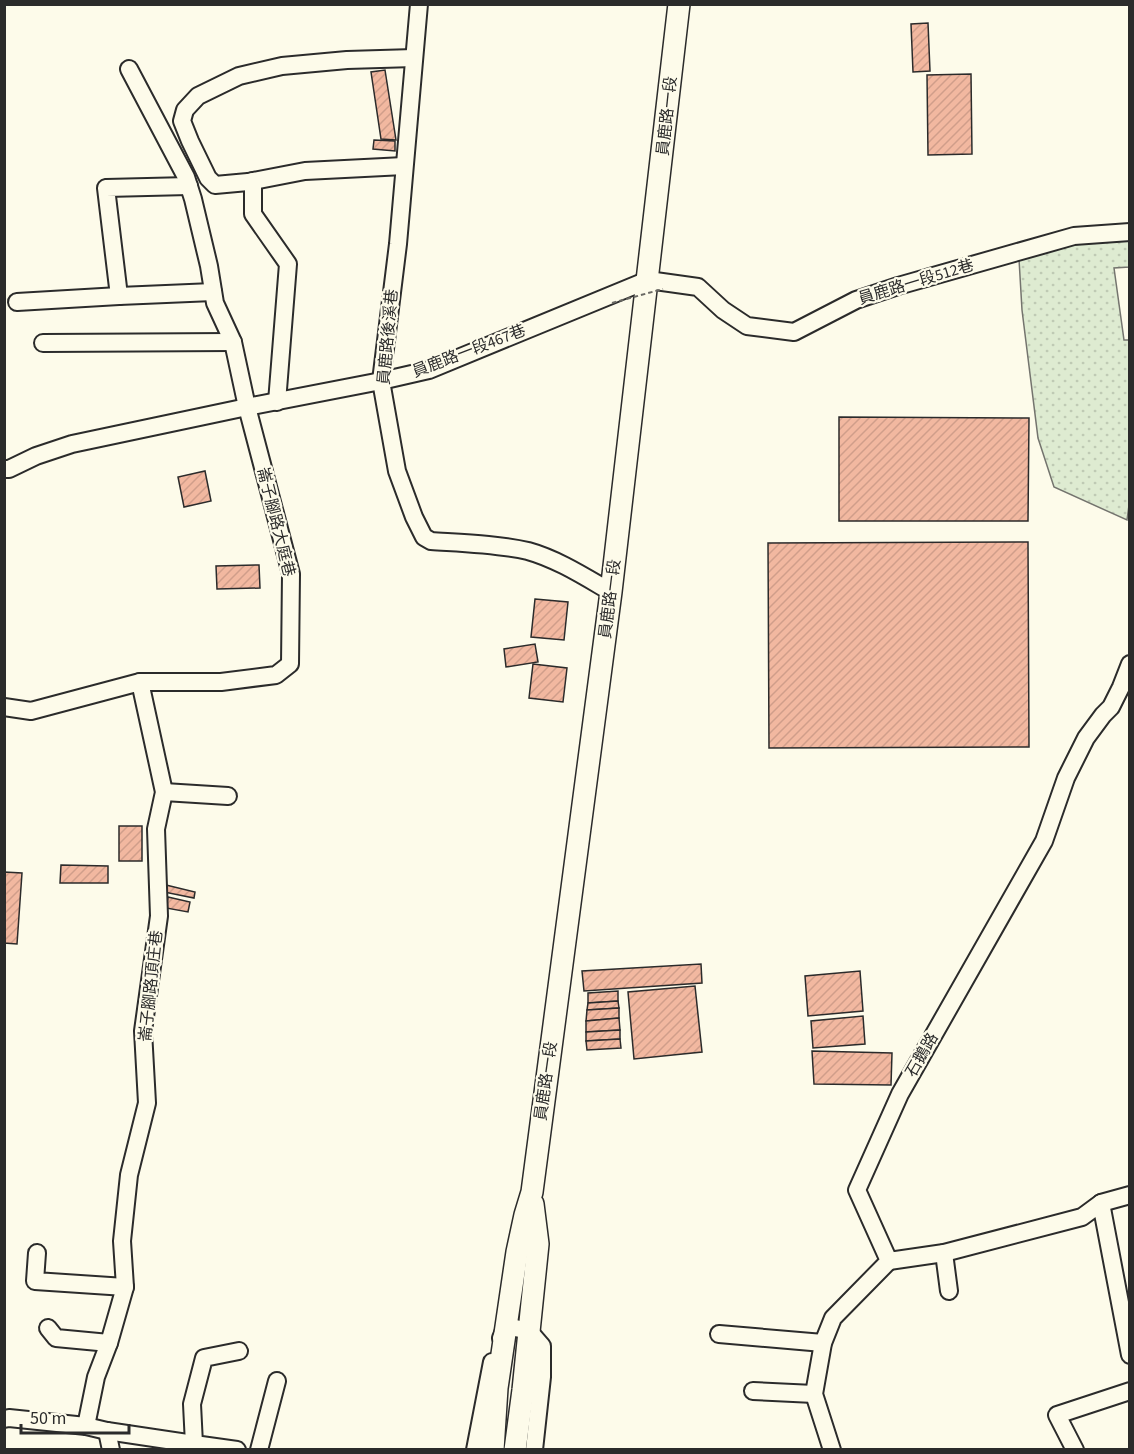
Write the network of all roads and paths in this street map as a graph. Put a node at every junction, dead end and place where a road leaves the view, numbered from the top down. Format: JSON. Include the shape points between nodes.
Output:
{"nodes":[{"id":1,"x":419,"y":4,"type":"edge"},
{"id":2,"x":680,"y":4,"type":"edge"},
{"id":3,"x":414,"y":58,"type":"junction"},
{"id":4,"x":129,"y":69,"type":"dead end"},
{"id":5,"x":404,"y":166,"type":"junction"},
{"id":6,"x":253,"y":181,"type":"junction"},
{"id":7,"x":189,"y":186,"type":"junction"},
{"id":8,"x":1130,"y":232,"type":"edge"},
{"id":9,"x":656,"y":284,"type":"junction"},
{"id":10,"x":213,"y":292,"type":"junction"},
{"id":11,"x":118,"y":296,"type":"junction"},
{"id":12,"x":17,"y":302,"type":"dead end"},
{"id":13,"x":612,"y":303,"type":"dead end"},
{"id":14,"x":233,"y":342,"type":"junction"},
{"id":15,"x":43,"y":343,"type":"dead end"},
{"id":16,"x":381,"y":381,"type":"junction"},
{"id":17,"x":277,"y":402,"type":"junction"},
{"id":18,"x":247,"y":407,"type":"junction"},
{"id":19,"x":4,"y":470,"type":"edge"},
{"id":20,"x":611,"y":592,"type":"junction"},
{"id":21,"x":1130,"y":664,"type":"edge"},
{"id":22,"x":141,"y":682,"type":"junction"},
{"id":23,"x":4,"y":707,"type":"edge"},
{"id":24,"x":164,"y":792,"type":"junction"},
{"id":25,"x":228,"y":796,"type":"dead end"},
{"id":26,"x":532,"y":1192,"type":"junction"},
{"id":27,"x":1130,"y":1195,"type":"edge"},
{"id":28,"x":1101,"y":1203,"type":"junction"},
{"id":29,"x":37,"y":1253,"type":"dead end"},
{"id":30,"x":944,"y":1253,"type":"junction"},
{"id":31,"x":889,"y":1261,"type":"junction"},
{"id":32,"x":125,"y":1287,"type":"junction"},
{"id":33,"x":949,"y":1291,"type":"dead end"},
{"id":34,"x":506,"y":1326,"type":"junction"},
{"id":35,"x":48,"y":1328,"type":"dead end"},
{"id":36,"x":529,"y":1331,"type":"junction"},
{"id":37,"x":719,"y":1334,"type":"dead end"},
{"id":38,"x":109,"y":1343,"type":"junction"},
{"id":39,"x":823,"y":1343,"type":"junction"},
{"id":40,"x":239,"y":1351,"type":"dead end"},
{"id":41,"x":1130,"y":1355,"type":"edge"},
{"id":42,"x":277,"y":1381,"type":"dead end"},
{"id":43,"x":753,"y":1391,"type":"dead end"},
{"id":44,"x":1130,"y":1391,"type":"edge"},
{"id":45,"x":814,"y":1394,"type":"junction"},
{"id":46,"x":4,"y":1419,"type":"edge"},
{"id":47,"x":86,"y":1426,"type":"junction"},
{"id":48,"x":107,"y":1431,"type":"junction"},
{"id":49,"x":194,"y":1447,"type":"edge"},
{"id":50,"x":111,"y":1449,"type":"edge"},
{"id":51,"x":237,"y":1449,"type":"edge"},
{"id":52,"x":259,"y":1449,"type":"edge"},
{"id":53,"x":475,"y":1449,"type":"edge"},
{"id":54,"x":493,"y":1449,"type":"edge"},
{"id":55,"x":515,"y":1449,"type":"edge"},
{"id":56,"x":534,"y":1449,"type":"edge"},
{"id":57,"x":832,"y":1449,"type":"edge"},
{"id":58,"x":1076,"y":1449,"type":"edge"}],
"edges":[{"from":1,"to":3,"type":"street","name":"員鹿路後溪巷"},
{"from":2,"to":9,"type":"main road","name":"員鹿路一段"},
{"from":3,"to":5,"type":"street","name":"員鹿路後溪巷"},
{"from":3,"to":6,"type":"street","via":[[282,66],[238,76],[198,96],[185,110],[182,121],[208,178],[215,185]]},
{"from":4,"to":7,"type":"street","name":"崙子腳路大庭巷"},
{"from":5,"to":6,"type":"street","via":[[305,171]]},
{"from":5,"to":16,"type":"street","name":"員鹿路後溪巷"},
{"from":6,"to":17,"type":"street","via":[[253,214],[288,264]]},
{"from":7,"to":10,"type":"street","name":"崙子腳路大庭巷"},
{"from":7,"to":11,"type":"street","via":[[106,188]]},
{"from":8,"to":9,"type":"street","name":"員鹿路一段512巷","via":[[1074,236],[898,286],[856,300],[794,332],[747,326],[698,287]]},
{"from":9,"to":13,"type":"path","bridge":true},
{"from":9,"to":16,"type":"street","name":"員鹿路一段467巷","via":[[429,370]]},
{"from":9,"to":20,"type":"main road","name":"員鹿路一段"},
{"from":10,"to":11,"type":"street"},
{"from":10,"to":14,"type":"street","name":"崙子腳路大庭巷"},
{"from":11,"to":12,"type":"street"},
{"from":14,"to":15,"type":"street"},
{"from":14,"to":18,"type":"street","name":"崙子腳路大庭巷"},
{"from":16,"to":17,"type":"street","name":"員鹿路一段467巷"},
{"from":16,"to":20,"type":"street","name":"員鹿路後溪巷","via":[[397,471],[424,537],[431,541],[528,551]]},
{"from":17,"to":18,"type":"street","name":"員鹿路一段467巷"},
{"from":18,"to":19,"type":"street","via":[[72,444]]},
{"from":18,"to":22,"type":"street","name":"崙子腳路大庭巷","via":[[291,574],[290,664],[276,675],[221,682]]},
{"from":20,"to":26,"type":"main road","name":"員鹿路一段"},
{"from":21,"to":31,"type":"street","name":"石鵝路","via":[[1112,707],[1086,738],[1066,778],[1044,841],[900,1094],[857,1190]]},
{"from":22,"to":23,"type":"street","via":[[31,711]]},
{"from":22,"to":24,"type":"street","name":"崙子腳路頂庄巷"},
{"from":24,"to":25,"type":"street"},
{"from":24,"to":32,"type":"street","name":"崙子腳路頂庄巷","via":[[156,829],[159,916],[143,1031],[147,1103],[129,1176],[122,1240]]},
{"from":26,"to":34,"type":"main road","name":"員鹿路一段","via":[[517,1252]]},
{"from":26,"to":36,"type":"main road","name":"員鹿路一段","via":[[538,1244]]},
{"from":27,"to":28,"type":"street"},
{"from":28,"to":30,"type":"street","via":[[1082,1217]]},
{"from":28,"to":41,"type":"street"},
{"from":29,"to":32,"type":"street","via":[[34,1281]]},
{"from":30,"to":31,"type":"street"},
{"from":30,"to":33,"type":"street"},
{"from":31,"to":39,"type":"street","via":[[833,1318]]},
{"from":32,"to":38,"type":"street","name":"崙子腳路頂庄巷"},
{"from":34,"to":36,"type":"street"},
{"from":34,"to":53,"type":"street","via":[[491,1364]]},
{"from":34,"to":54,"type":"main road","name":"員鹿路一段"},
{"from":35,"to":38,"type":"street","via":[[56,1338]]},
{"from":36,"to":55,"type":"main road","name":"員鹿路一段"},
{"from":36,"to":56,"type":"street","via":[[542,1346]]},
{"from":37,"to":39,"type":"street"},
{"from":38,"to":47,"type":"street","name":"崙子腳路頂庄巷","via":[[96,1377]]},
{"from":39,"to":45,"type":"street"},
{"from":40,"to":49,"type":"street","via":[[204,1358],[192,1404]]},
{"from":42,"to":52,"type":"street"},
{"from":43,"to":45,"type":"street"},
{"from":44,"to":58,"type":"street","via":[[1057,1415]]},
{"from":45,"to":57,"type":"street"},
{"from":46,"to":47,"type":"street"},
{"from":47,"to":48,"type":"street"},
{"from":48,"to":49,"type":"street"},
{"from":48,"to":50,"type":"street"},
{"from":49,"to":51,"type":"street"}]}
